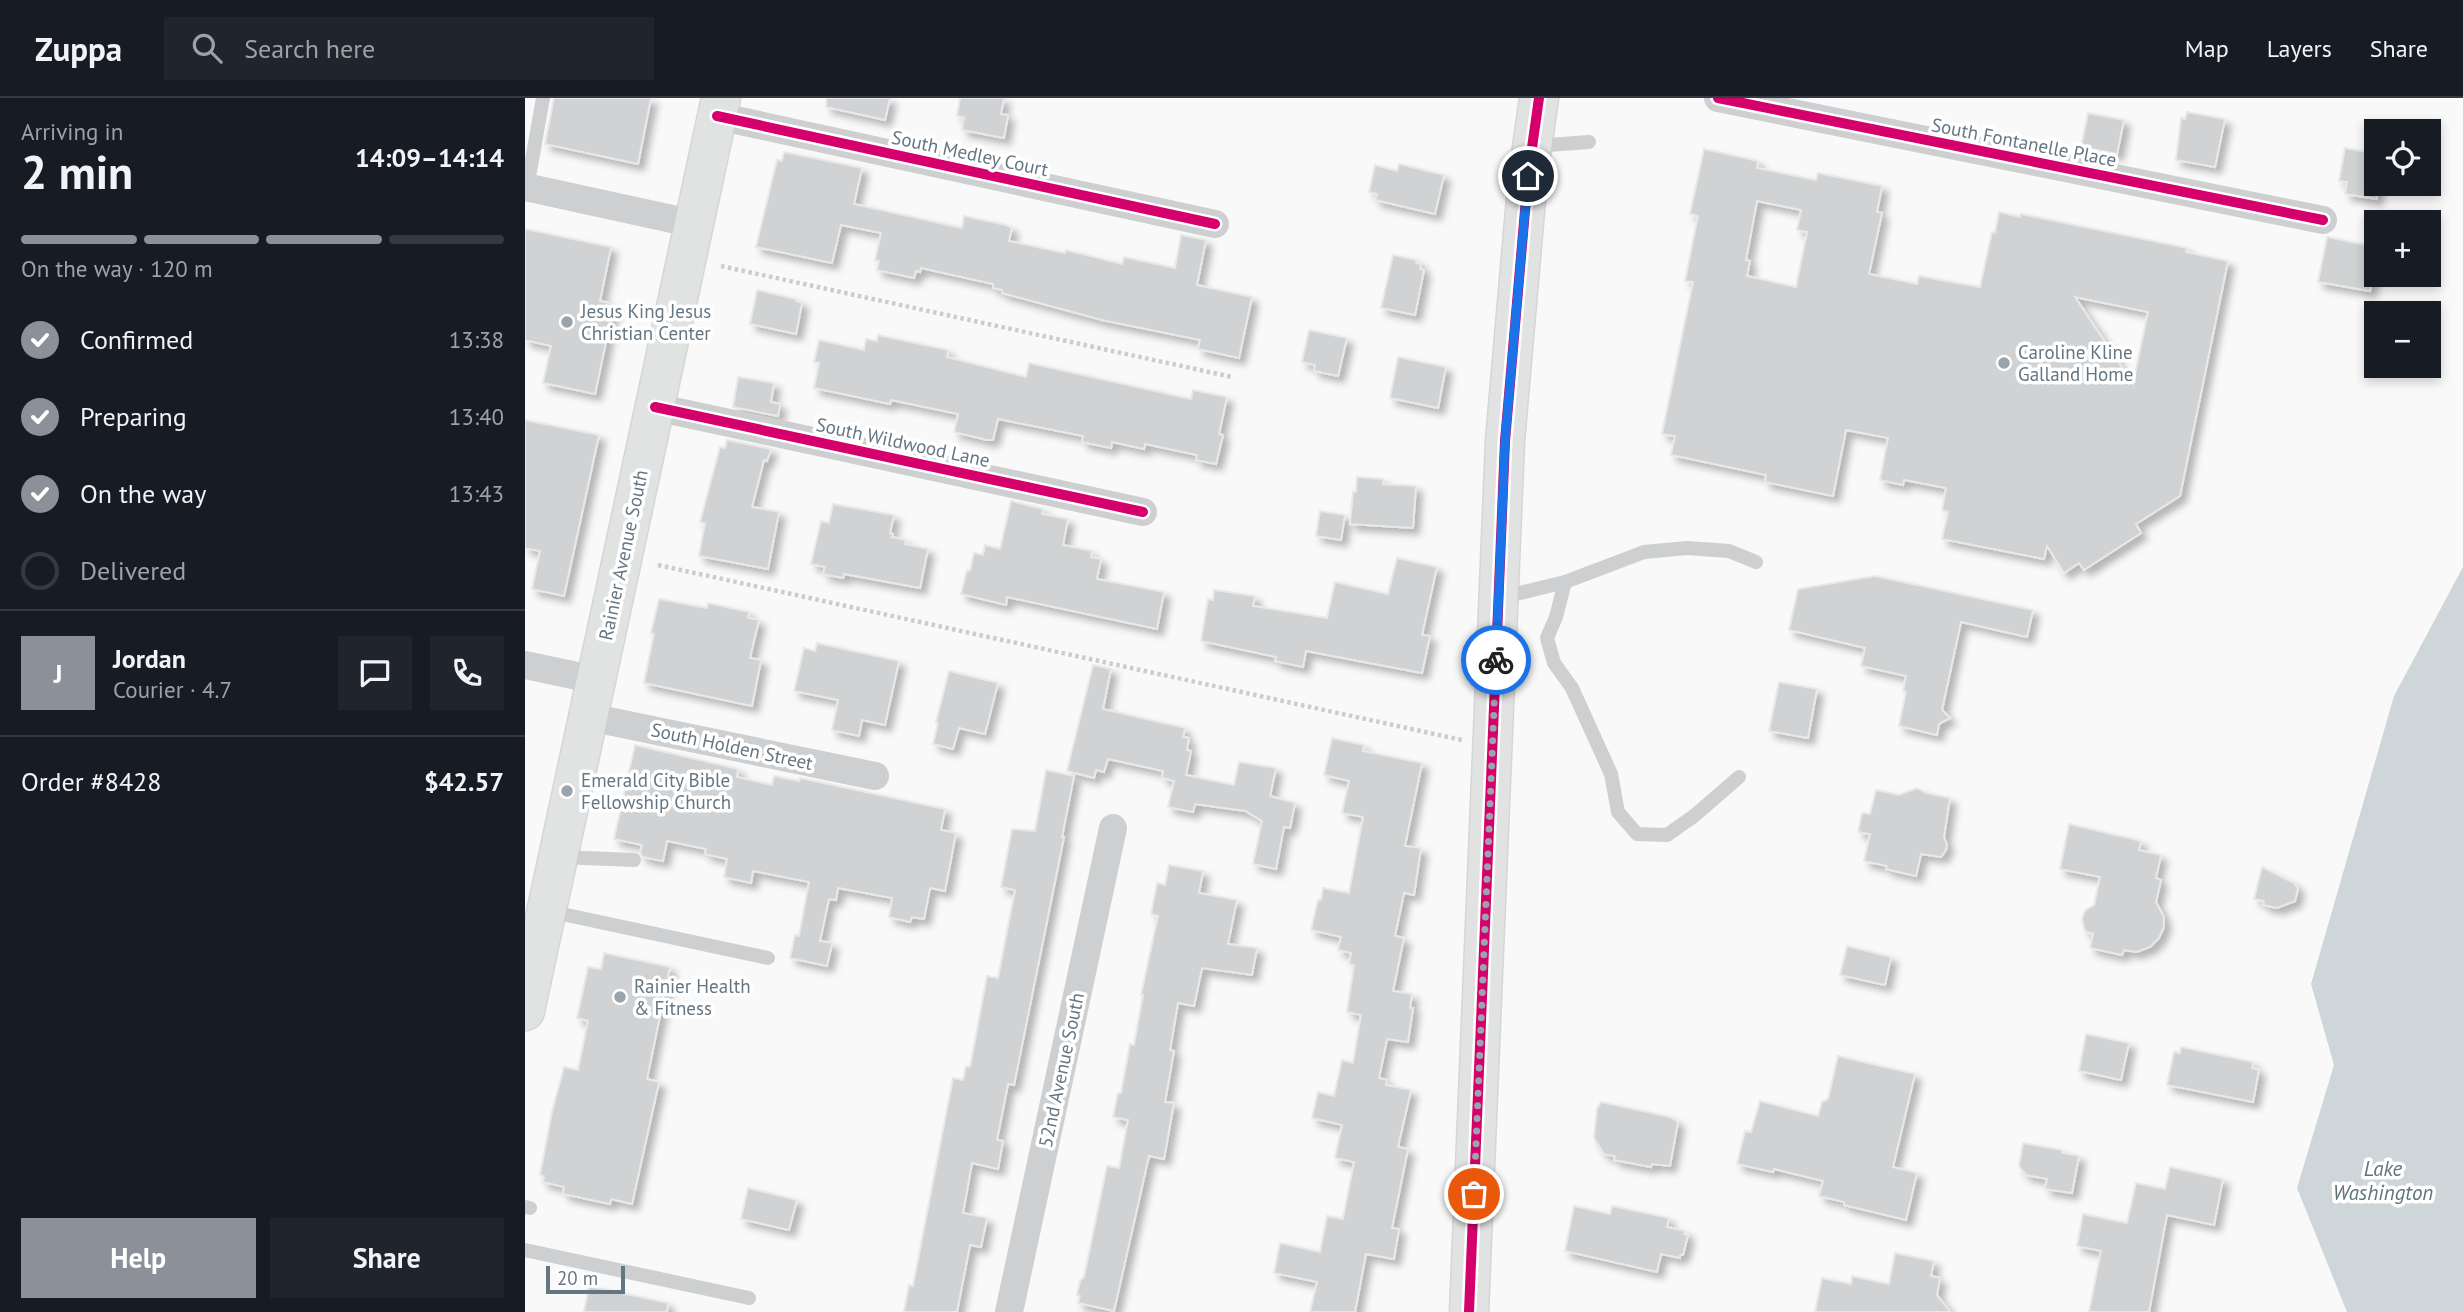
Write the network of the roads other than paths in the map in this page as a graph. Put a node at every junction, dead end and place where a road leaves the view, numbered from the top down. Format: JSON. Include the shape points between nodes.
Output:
{"nodes":[{"id":1,"x":543,"y":98,"type":"edge"},
{"id":2,"x":1539,"y":98,"type":"edge"},
{"id":3,"x":1718,"y":98,"type":"edge"},
{"id":4,"x":719,"y":107,"type":"edge"},
{"id":5,"x":1589,"y":142,"type":"dead end"},
{"id":6,"x":1532,"y":146,"type":"junction"},
{"id":7,"x":526,"y":187,"type":"edge"},
{"id":8,"x":2323,"y":220,"type":"dead end"},
{"id":9,"x":695,"y":224,"type":"junction"},
{"id":10,"x":1215,"y":224,"type":"dead end"},
{"id":11,"x":655,"y":407,"type":"junction"},
{"id":12,"x":1143,"y":512,"type":"dead end"},
{"id":13,"x":1756,"y":562,"type":"dead end"},
{"id":14,"x":1565,"y":582,"type":"junction"},
{"id":15,"x":1498,"y":598,"type":"junction"},
{"id":16,"x":525,"y":664,"type":"edge"},
{"id":17,"x":596,"y":680,"type":"junction"},
{"id":18,"x":589,"y":717,"type":"junction"},
{"id":19,"x":875,"y":776,"type":"dead end"},
{"id":20,"x":1739,"y":777,"type":"dead end"},
{"id":21,"x":1113,"y":828,"type":"dead end"},
{"id":22,"x":558,"y":857,"type":"junction"},
{"id":23,"x":634,"y":860,"type":"dead end"},
{"id":24,"x":547,"y":910,"type":"junction"},
{"id":25,"x":768,"y":958,"type":"dead end"},
{"id":26,"x":525,"y":1011,"type":"edge"},
{"id":27,"x":525,"y":1250,"type":"edge"},
{"id":28,"x":749,"y":1298,"type":"dead end"},
{"id":29,"x":1009,"y":1312,"type":"edge"},
{"id":30,"x":1469,"y":1312,"type":"edge"}],
"edges":[{"from":1,"to":7,"type":"lane"},
{"from":2,"to":6,"type":"main road"},
{"from":3,"to":8,"type":"street","name":"South Fontanelle Place"},
{"from":4,"to":9,"type":"main road","name":"Rainier Avenue South"},
{"from":4,"to":10,"type":"street","name":"South Medley Court"},
{"from":5,"to":6,"type":"lane"},
{"from":6,"to":15,"type":"main road","via":[[1505,441]]},
{"from":7,"to":9,"type":"street"},
{"from":9,"to":11,"type":"main road","name":"Rainier Avenue South"},
{"from":11,"to":12,"type":"street","name":"South Wildwood Lane"},
{"from":11,"to":17,"type":"main road","name":"Rainier Avenue South"},
{"from":13,"to":14,"type":"lane","via":[[1729,551],[1644,552]]},
{"from":14,"to":15,"type":"lane"},
{"from":14,"to":20,"type":"lane","via":[[1547,638],[1554,663],[1572,688],[1611,774],[1618,811],[1637,834],[1667,835]]},
{"from":15,"to":30,"type":"main road"},
{"from":16,"to":17,"type":"street"},
{"from":17,"to":18,"type":"main road","name":"Rainier Avenue South"},
{"from":18,"to":19,"type":"street","name":"South Holden Street"},
{"from":18,"to":22,"type":"main road","name":"Rainier Avenue South"},
{"from":21,"to":29,"type":"street","name":"52nd Avenue South"},
{"from":22,"to":23,"type":"lane"},
{"from":22,"to":24,"type":"main road","name":"Rainier Avenue South"},
{"from":24,"to":25,"type":"lane"},
{"from":24,"to":26,"type":"main road","name":"Rainier Avenue South"},
{"from":27,"to":28,"type":"lane"}]}
